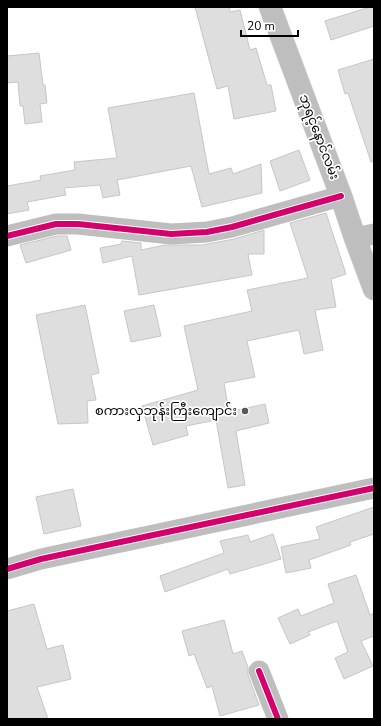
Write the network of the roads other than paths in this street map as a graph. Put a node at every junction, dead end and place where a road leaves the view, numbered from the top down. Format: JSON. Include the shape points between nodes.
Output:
{"nodes":[{"id":1,"x":270,"y":7,"type":"edge"},
{"id":2,"x":341,"y":196,"type":"junction"},
{"id":3,"x":7,"y":236,"type":"edge"},
{"id":4,"x":364,"y":236,"type":"edge"},
{"id":5,"x":374,"y":289,"type":"edge"},
{"id":6,"x":374,"y":488,"type":"edge"},
{"id":7,"x":7,"y":569,"type":"edge"},
{"id":8,"x":259,"y":671,"type":"dead end"},
{"id":9,"x":278,"y":719,"type":"edge"}],
"edges":[{"from":1,"to":2,"type":"highway","name":"ဘုရင့်နောင်လမ်း"},
{"from":2,"to":3,"type":"street","via":[[232,228],[207,232],[172,234],[56,224]]},
{"from":2,"to":4,"type":"highway","name":"ဘုရင့်နောင်လမ်း"},
{"from":4,"to":5,"type":"highway","name":"ဘုရင့်နောင်လမ်း"},
{"from":6,"to":7,"type":"street","via":[[41,559]]},
{"from":8,"to":9,"type":"street"}]}
